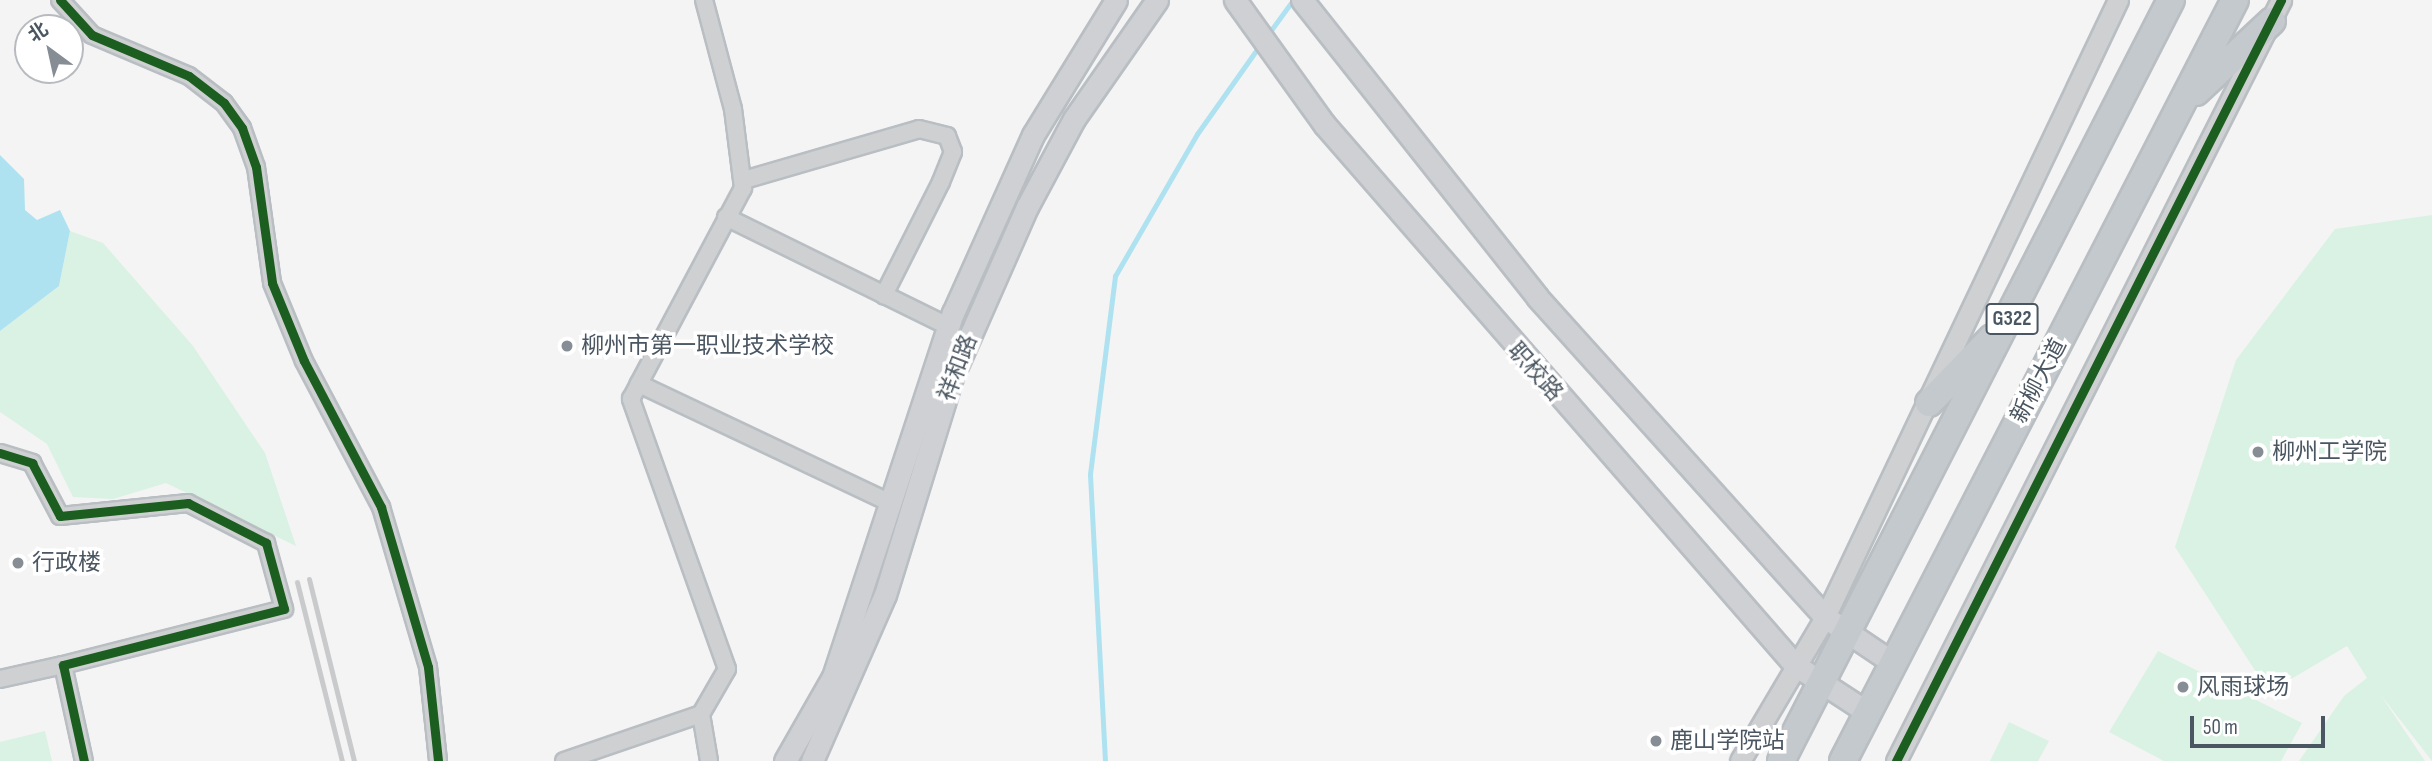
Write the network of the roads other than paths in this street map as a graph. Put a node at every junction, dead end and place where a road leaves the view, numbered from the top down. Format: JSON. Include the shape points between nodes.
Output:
{"nodes":[{"id":1,"x":60,"y":0,"type":"edge"},
{"id":2,"x":704,"y":0,"type":"edge"},
{"id":3,"x":1116,"y":0,"type":"edge"},
{"id":4,"x":1157,"y":0,"type":"edge"},
{"id":5,"x":1302,"y":0,"type":"edge"},
{"id":6,"x":2118,"y":0,"type":"edge"},
{"id":7,"x":2171,"y":0,"type":"edge"},
{"id":8,"x":2235,"y":0,"type":"edge"},
{"id":9,"x":1240,"y":7,"type":"edge"},
{"id":10,"x":2276,"y":10,"type":"edge"},
{"id":11,"x":2185,"y":103,"type":"junction"},
{"id":12,"x":744,"y":180,"type":"junction"},
{"id":13,"x":726,"y":217,"type":"junction"},
{"id":14,"x":884,"y":295,"type":"junction"},
{"id":15,"x":2012,"y":317,"type":"junction"},
{"id":16,"x":948,"y":326,"type":"junction"},
{"id":17,"x":639,"y":384,"type":"junction"},
{"id":18,"x":1930,"y":403,"type":"junction"},
{"id":19,"x":0,"y":453,"type":"edge"},
{"id":20,"x":891,"y":503,"type":"junction"},
{"id":21,"x":1825,"y":617,"type":"junction"},
{"id":22,"x":1847,"y":634,"type":"junction"},
{"id":23,"x":1892,"y":662,"type":"junction"},
{"id":24,"x":63,"y":665,"type":"junction"},
{"id":25,"x":1795,"y":665,"type":"junction"},
{"id":26,"x":0,"y":679,"type":"edge"},
{"id":27,"x":1819,"y":685,"type":"junction"},
{"id":28,"x":1867,"y":712,"type":"junction"},
{"id":29,"x":701,"y":713,"type":"junction"},
{"id":30,"x":84,"y":761,"type":"edge"},
{"id":31,"x":438,"y":761,"type":"edge"},
{"id":32,"x":564,"y":761,"type":"edge"},
{"id":33,"x":709,"y":761,"type":"edge"},
{"id":34,"x":785,"y":761,"type":"edge"},
{"id":35,"x":812,"y":761,"type":"edge"},
{"id":36,"x":1740,"y":761,"type":"edge"},
{"id":37,"x":1782,"y":761,"type":"edge"},
{"id":38,"x":1843,"y":761,"type":"edge"},
{"id":39,"x":1896,"y":761,"type":"edge"}],
"edges":[{"from":1,"to":31,"type":"street","via":[[92,34],[189,76],[224,103],[242,128],[256,167],[272,283],[304,361],[381,507],[428,667]]},
{"from":2,"to":12,"type":"street"},
{"from":3,"to":16,"type":"main road","name":"祥和路","via":[[1032,135]]},
{"from":4,"to":35,"type":"main road","name":"祥和路","via":[[1074,119],[1027,207],[952,376],[885,595]]},
{"from":5,"to":21,"type":"main road","via":[[1369,92],[1536,297]]},
{"from":6,"to":18,"type":"street"},
{"from":7,"to":15,"type":"highway","number":"G322"},
{"from":8,"to":11,"type":"highway","name":"新柳大道","number":"G322"},
{"from":9,"to":25,"type":"main road","name":"职校路","via":[[1324,124]]},
{"from":10,"to":11,"type":"highway"},
{"from":10,"to":39,"type":"street"},
{"from":11,"to":23,"type":"highway","name":"新柳大道","number":"G322"},
{"from":12,"to":13,"type":"street"},
{"from":12,"to":14,"type":"street","via":[[919,129],[947,136],[953,152]]},
{"from":13,"to":14,"type":"street"},
{"from":13,"to":17,"type":"street"},
{"from":14,"to":16,"type":"street"},
{"from":15,"to":18,"type":"highway"},
{"from":15,"to":22,"type":"highway","number":"G322"},
{"from":16,"to":20,"type":"main road","name":"祥和路"},
{"from":17,"to":20,"type":"street"},
{"from":17,"to":29,"type":"street","via":[[631,399],[727,669]]},
{"from":18,"to":21,"type":"street"},
{"from":19,"to":24,"type":"street","via":[[32,463],[60,516],[188,503],[266,543],[284,609]]},
{"from":20,"to":34,"type":"main road","name":"祥和路","via":[[833,677]]},
{"from":21,"to":22,"type":"main road"},
{"from":21,"to":25,"type":"street"},
{"from":22,"to":23,"type":"main road"},
{"from":22,"to":27,"type":"highway","number":"G322"},
{"from":23,"to":28,"type":"highway","name":"新柳大道","number":"G322"},
{"from":24,"to":26,"type":"street"},
{"from":24,"to":30,"type":"street"},
{"from":25,"to":27,"type":"main road","name":"职校路"},
{"from":25,"to":36,"type":"street"},
{"from":27,"to":28,"type":"main road","name":"职校路"},
{"from":27,"to":37,"type":"highway","number":"G322"},
{"from":28,"to":38,"type":"highway","name":"新柳大道","number":"G322"},
{"from":29,"to":32,"type":"street"},
{"from":29,"to":33,"type":"street"}]}
